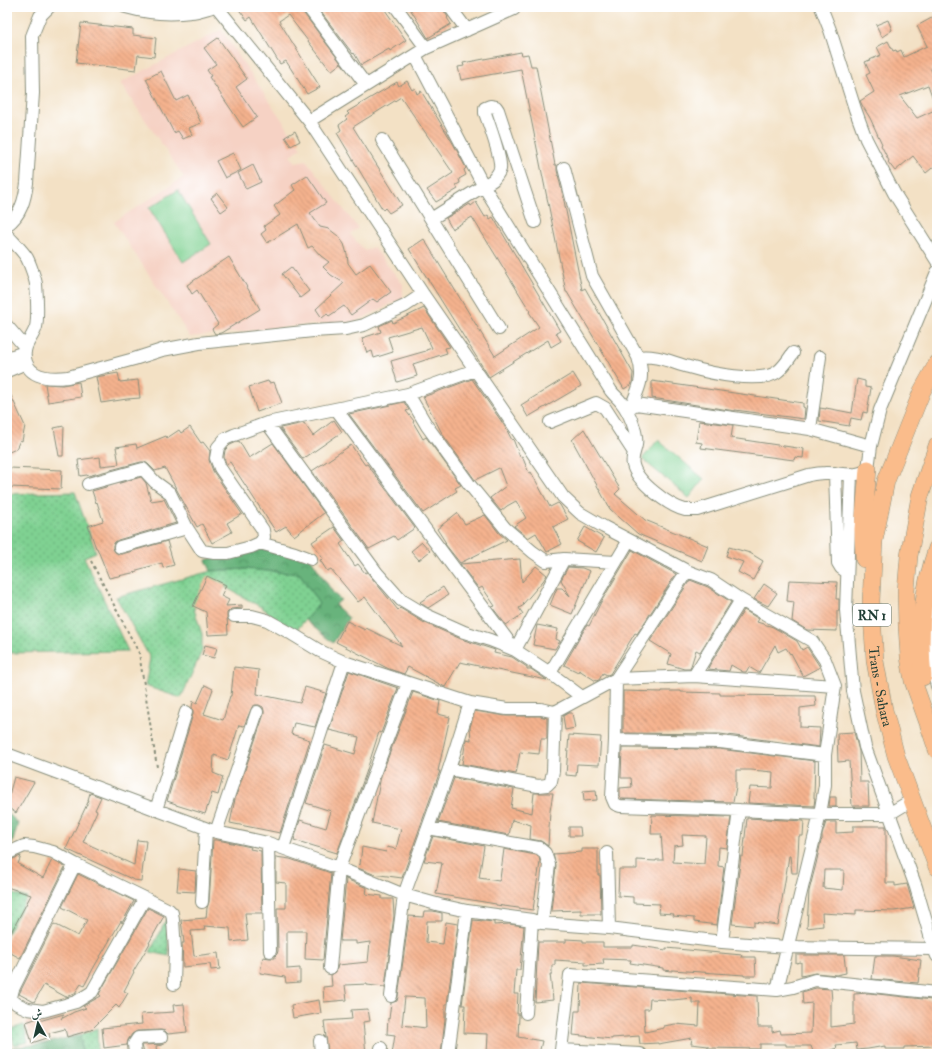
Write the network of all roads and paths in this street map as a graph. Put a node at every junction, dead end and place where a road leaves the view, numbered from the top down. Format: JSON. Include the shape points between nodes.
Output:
{"nodes":[{"id":1,"x":49,"y":7,"type":"edge"},
{"id":2,"x":126,"y":7,"type":"edge"},
{"id":3,"x":212,"y":7,"type":"edge"},
{"id":4,"x":217,"y":7,"type":"edge"},
{"id":5,"x":308,"y":7,"type":"edge"},
{"id":6,"x":396,"y":7,"type":"edge"},
{"id":7,"x":450,"y":7,"type":"edge"},
{"id":8,"x":821,"y":7,"type":"edge"},
{"id":9,"x":514,"y":9,"type":"dead end"},
{"id":10,"x":467,"y":30,"type":"junction"},
{"id":11,"x":426,"y":48,"type":"junction"},
{"id":12,"x":415,"y":55,"type":"junction"},
{"id":13,"x":366,"y":85,"type":"junction"},
{"id":14,"x":309,"y":121,"type":"junction"},
{"id":15,"x":382,"y":140,"type":"dead end"},
{"id":16,"x":564,"y":168,"type":"dead end"},
{"id":17,"x":483,"y":185,"type":"junction"},
{"id":18,"x":431,"y":219,"type":"junction"},
{"id":19,"x":535,"y":222,"type":"dead end"},
{"id":20,"x":7,"y":225,"type":"edge"},
{"id":21,"x":7,"y":235,"type":"edge"},
{"id":22,"x":937,"y":261,"type":"edge"},
{"id":23,"x":937,"y":272,"type":"edge"},
{"id":24,"x":423,"y":294,"type":"junction"},
{"id":25,"x":7,"y":326,"type":"edge"},
{"id":26,"x":499,"y":329,"type":"dead end"},
{"id":27,"x":794,"y":353,"type":"dead end"},
{"id":28,"x":26,"y":354,"type":"junction"},
{"id":29,"x":638,"y":357,"type":"junction"},
{"id":30,"x":7,"y":358,"type":"edge"},
{"id":31,"x":820,"y":358,"type":"dead end"},
{"id":32,"x":937,"y":364,"type":"edge"},
{"id":33,"x":475,"y":370,"type":"junction"},
{"id":34,"x":7,"y":371,"type":"edge"},
{"id":35,"x":408,"y":394,"type":"junction"},
{"id":36,"x":626,"y":405,"type":"junction"},
{"id":37,"x":336,"y":410,"type":"junction"},
{"id":38,"x":550,"y":422,"type":"dead end"},
{"id":39,"x":268,"y":423,"type":"junction"},
{"id":40,"x":810,"y":429,"type":"junction"},
{"id":41,"x":871,"y":446,"type":"junction"},
{"id":42,"x":937,"y":446,"type":"edge"},
{"id":43,"x":633,"y":451,"type":"junction"},
{"id":44,"x":868,"y":469,"type":"junction"},
{"id":45,"x":835,"y":473,"type":"junction"},
{"id":46,"x":851,"y":474,"type":"junction"},
{"id":47,"x":88,"y":484,"type":"dead end"},
{"id":48,"x":187,"y":528,"type":"junction"},
{"id":49,"x":629,"y":540,"type":"junction"},
{"id":50,"x":260,"y":543,"type":"junction"},
{"id":51,"x":120,"y":548,"type":"dead end"},
{"id":52,"x":937,"y":548,"type":"edge"},
{"id":53,"x":311,"y":559,"type":"dead end"},
{"id":54,"x":564,"y":559,"type":"junction"},
{"id":55,"x":91,"y":561,"type":"dead end"},
{"id":56,"x":616,"y":562,"type":"junction"},
{"id":57,"x":687,"y":570,"type":"junction"},
{"id":58,"x":848,"y":572,"type":"junction"},
{"id":59,"x":741,"y":600,"type":"junction"},
{"id":60,"x":871,"y":601,"type":"junction"},
{"id":61,"x":937,"y":604,"type":"edge"},
{"id":62,"x":234,"y":616,"type":"dead end"},
{"id":63,"x":515,"y":650,"type":"junction"},
{"id":64,"x":344,"y":662,"type":"junction"},
{"id":65,"x":550,"y":672,"type":"junction"},
{"id":66,"x":694,"y":676,"type":"junction"},
{"id":67,"x":616,"y":679,"type":"junction"},
{"id":68,"x":408,"y":683,"type":"junction"},
{"id":69,"x":835,"y":686,"type":"junction"},
{"id":70,"x":937,"y":686,"type":"edge"},
{"id":71,"x":582,"y":697,"type":"junction"},
{"id":72,"x":470,"y":703,"type":"junction"},
{"id":73,"x":186,"y":712,"type":"dead end"},
{"id":74,"x":257,"y":712,"type":"dead end"},
{"id":75,"x":555,"y":712,"type":"junction"},
{"id":76,"x":928,"y":723,"type":"junction"},
{"id":77,"x":614,"y":740,"type":"junction"},
{"id":78,"x":937,"y":750,"type":"edge"},
{"id":79,"x":7,"y":754,"type":"edge"},
{"id":80,"x":825,"y":754,"type":"junction"},
{"id":81,"x":449,"y":769,"type":"junction"},
{"id":82,"x":158,"y":771,"type":"dead end"},
{"id":83,"x":912,"y":800,"type":"junction"},
{"id":84,"x":156,"y":810,"type":"junction"},
{"id":85,"x":739,"y":810,"type":"junction"},
{"id":86,"x":820,"y":814,"type":"junction"},
{"id":87,"x":889,"y":814,"type":"junction"},
{"id":88,"x":428,"y":828,"type":"junction"},
{"id":89,"x":211,"y":830,"type":"junction"},
{"id":90,"x":268,"y":843,"type":"junction"},
{"id":91,"x":283,"y":848,"type":"junction"},
{"id":92,"x":607,"y":853,"type":"dead end"},
{"id":93,"x":7,"y":854,"type":"edge"},
{"id":94,"x":75,"y":864,"type":"junction"},
{"id":95,"x":937,"y":867,"type":"edge"},
{"id":96,"x":340,"y":868,"type":"junction"},
{"id":97,"x":404,"y":895,"type":"junction"},
{"id":98,"x":145,"y":898,"type":"junction"},
{"id":99,"x":202,"y":902,"type":"dead end"},
{"id":100,"x":467,"y":911,"type":"junction"},
{"id":101,"x":537,"y":922,"type":"junction"},
{"id":102,"x":609,"y":928,"type":"junction"},
{"id":103,"x":722,"y":942,"type":"junction"},
{"id":104,"x":787,"y":947,"type":"junction"},
{"id":105,"x":270,"y":951,"type":"dead end"},
{"id":106,"x":935,"y":953,"type":"edge"},
{"id":107,"x":330,"y":968,"type":"dead end"},
{"id":108,"x":174,"y":984,"type":"dead end"},
{"id":109,"x":777,"y":990,"type":"junction"},
{"id":110,"x":937,"y":993,"type":"edge"},
{"id":111,"x":391,"y":996,"type":"dead end"},
{"id":112,"x":526,"y":1013,"type":"dead end"},
{"id":113,"x":161,"y":1037,"type":"dead end"},
{"id":114,"x":320,"y":1041,"type":"dead end"},
{"id":115,"x":135,"y":1054,"type":"edge"},
{"id":116,"x":321,"y":1054,"type":"edge"},
{"id":117,"x":448,"y":1054,"type":"edge"},
{"id":118,"x":640,"y":1054,"type":"edge"}],
"edges":[{"from":1,"to":20,"type":"street","via":[[40,16],[32,36],[33,93],[25,198],[20,211]]},
{"from":2,"to":3,"type":"street","via":[[151,13],[174,14]]},
{"from":4,"to":14,"type":"street"},
{"from":5,"to":13,"type":"street"},
{"from":6,"to":11,"type":"street"},
{"from":7,"to":10,"type":"street"},
{"from":8,"to":22,"type":"street","via":[[866,139],[894,193]]},
{"from":9,"to":10,"type":"street"},
{"from":10,"to":11,"type":"street"},
{"from":11,"to":12,"type":"street"},
{"from":12,"to":13,"type":"street"},
{"from":12,"to":17,"type":"street"},
{"from":13,"to":14,"type":"street"},
{"from":14,"to":24,"type":"street"},
{"from":15,"to":18,"type":"street"},
{"from":16,"to":29,"type":"street","via":[[592,276]]},
{"from":17,"to":18,"type":"street"},
{"from":17,"to":19,"type":"street","via":[[493,180],[500,168],[485,113],[485,108],[490,106],[498,110]]},
{"from":17,"to":36,"type":"street","via":[[611,391]]},
{"from":18,"to":26,"type":"street"},
{"from":21,"to":28,"type":"street","via":[[28,259],[36,283],[37,322]]},
{"from":23,"to":41,"type":"street","via":[[880,410]]},
{"from":24,"to":28,"type":"street","via":[[405,306],[364,325],[346,329],[200,343],[162,350],[68,377],[47,377],[34,373],[29,368]]},
{"from":24,"to":33,"type":"street"},
{"from":25,"to":28,"type":"street"},
{"from":27,"to":29,"type":"street","via":[[777,372],[762,378],[735,377],[647,356]]},
{"from":28,"to":30,"type":"street"},
{"from":28,"to":34,"type":"street"},
{"from":29,"to":36,"type":"street","via":[[642,377]]},
{"from":31,"to":40,"type":"street"},
{"from":32,"to":60,"type":"highway","name":"Trans - Sahara","number":"RN 1","via":[[922,391],[886,481],[874,541]]},
{"from":33,"to":35,"type":"street"},
{"from":33,"to":49,"type":"street","via":[[562,497],[580,513]]},
{"from":35,"to":37,"type":"street"},
{"from":35,"to":54,"type":"street","via":[[427,426],[469,484],[506,528],[546,561]]},
{"from":36,"to":40,"type":"street","via":[[636,404]]},
{"from":36,"to":43,"type":"street","via":[[637,435]]},
{"from":37,"to":39,"type":"street"},
{"from":37,"to":63,"type":"street"},
{"from":38,"to":43,"type":"street","via":[[596,404],[605,408]]},
{"from":39,"to":50,"type":"street","via":[[225,439],[218,447],[216,458],[220,468],[263,530],[264,537]]},
{"from":39,"to":63,"type":"street","via":[[377,573],[401,600],[426,615]]},
{"from":40,"to":41,"type":"street"},
{"from":41,"to":44,"type":"street"},
{"from":42,"to":76,"type":"highway","number":"RN 1","via":[[920,496],[909,556],[906,591],[913,681]]},
{"from":43,"to":45,"type":"street","via":[[632,464],[636,474],[651,490],[672,505],[686,510],[697,510],[809,475]]},
{"from":44,"to":46,"type":"street","via":[[859,474]]},
{"from":44,"to":60,"type":"highway","via":[[863,529],[864,574]]},
{"from":45,"to":46,"type":"street"},
{"from":45,"to":58,"type":"street","via":[[838,562],[840,568]]},
{"from":46,"to":58,"type":"street"},
{"from":47,"to":48,"type":"street","via":[[143,469],[170,494]]},
{"from":48,"to":50,"type":"street","via":[[202,551],[228,553]]},
{"from":48,"to":51,"type":"street"},
{"from":49,"to":56,"type":"street"},
{"from":49,"to":57,"type":"street"},
{"from":50,"to":53,"type":"street"},
{"from":52,"to":76,"type":"highway","via":[[930,567],[923,603],[921,632],[921,661]]},
{"from":54,"to":56,"type":"street"},
{"from":54,"to":63,"type":"street"},
{"from":55,"to":82,"type":"path","via":[[139,653]]},
{"from":56,"to":65,"type":"street"},
{"from":57,"to":59,"type":"street","via":[[712,580]]},
{"from":57,"to":67,"type":"street"},
{"from":58,"to":87,"type":"street","via":[[846,610],[853,691],[865,747]]},
{"from":59,"to":66,"type":"street"},
{"from":59,"to":69,"type":"street","via":[[812,641],[826,660]]},
{"from":60,"to":83,"type":"highway","name":"Trans - Sahara","number":"RN 1","via":[[875,661],[884,710],[896,756]]},
{"from":61,"to":70,"type":"street","via":[[930,636],[932,666]]},
{"from":62,"to":64,"type":"street","via":[[252,616],[267,620]]},
{"from":63,"to":65,"type":"street"},
{"from":64,"to":68,"type":"street"},
{"from":64,"to":91,"type":"street"},
{"from":65,"to":71,"type":"street"},
{"from":66,"to":67,"type":"street"},
{"from":66,"to":69,"type":"street"},
{"from":67,"to":71,"type":"street"},
{"from":67,"to":77,"type":"street"},
{"from":68,"to":72,"type":"street"},
{"from":68,"to":96,"type":"street"},
{"from":69,"to":80,"type":"street"},
{"from":71,"to":75,"type":"street"},
{"from":72,"to":75,"type":"street","via":[[507,709],[541,709]]},
{"from":72,"to":81,"type":"street"},
{"from":73,"to":84,"type":"street"},
{"from":74,"to":89,"type":"street"},
{"from":75,"to":81,"type":"street","via":[[552,781],[547,785],[538,786]]},
{"from":76,"to":78,"type":"highway","number":"RN 1"},
{"from":77,"to":80,"type":"street","via":[[720,742]]},
{"from":77,"to":85,"type":"street","via":[[612,797],[615,804]]},
{"from":79,"to":84,"type":"street"},
{"from":80,"to":86,"type":"street","via":[[825,785]]},
{"from":81,"to":88,"type":"street"},
{"from":83,"to":87,"type":"street"},
{"from":83,"to":95,"type":"highway","name":"Trans - Sahara","number":"RN 1"},
{"from":84,"to":89,"type":"street"},
{"from":85,"to":86,"type":"street"},
{"from":85,"to":103,"type":"street"},
{"from":86,"to":87,"type":"street"},
{"from":86,"to":104,"type":"street"},
{"from":87,"to":106,"type":"street","via":[[916,887]]},
{"from":88,"to":97,"type":"street"},
{"from":88,"to":101,"type":"street","via":[[539,848],[545,852],[548,865]]},
{"from":89,"to":90,"type":"street"},
{"from":89,"to":99,"type":"street"},
{"from":90,"to":91,"type":"street"},
{"from":90,"to":105,"type":"street"},
{"from":91,"to":96,"type":"street"},
{"from":92,"to":102,"type":"street"},
{"from":93,"to":94,"type":"street","via":[[24,846],[34,847],[54,852]]},
{"from":94,"to":98,"type":"street"},
{"from":94,"to":98,"type":"street","via":[[13,988],[11,997],[17,1004],[28,1009],[43,1010],[76,1002],[92,992]]},
{"from":96,"to":97,"type":"street"},
{"from":96,"to":107,"type":"street"},
{"from":97,"to":100,"type":"street"},
{"from":97,"to":111,"type":"street"},
{"from":98,"to":108,"type":"street","via":[[172,914]]},
{"from":100,"to":101,"type":"street"},
{"from":100,"to":117,"type":"street"},
{"from":101,"to":102,"type":"street"},
{"from":101,"to":112,"type":"street"},
{"from":102,"to":103,"type":"street"},
{"from":103,"to":104,"type":"street"},
{"from":104,"to":106,"type":"street"},
{"from":104,"to":109,"type":"street"},
{"from":109,"to":110,"type":"street","via":[[815,980]]},
{"from":109,"to":118,"type":"street","via":[[570,975],[561,1050]]},
{"from":113,"to":115,"type":"street","via":[[138,1038],[134,1044]]},
{"from":114,"to":116,"type":"street"}]}
